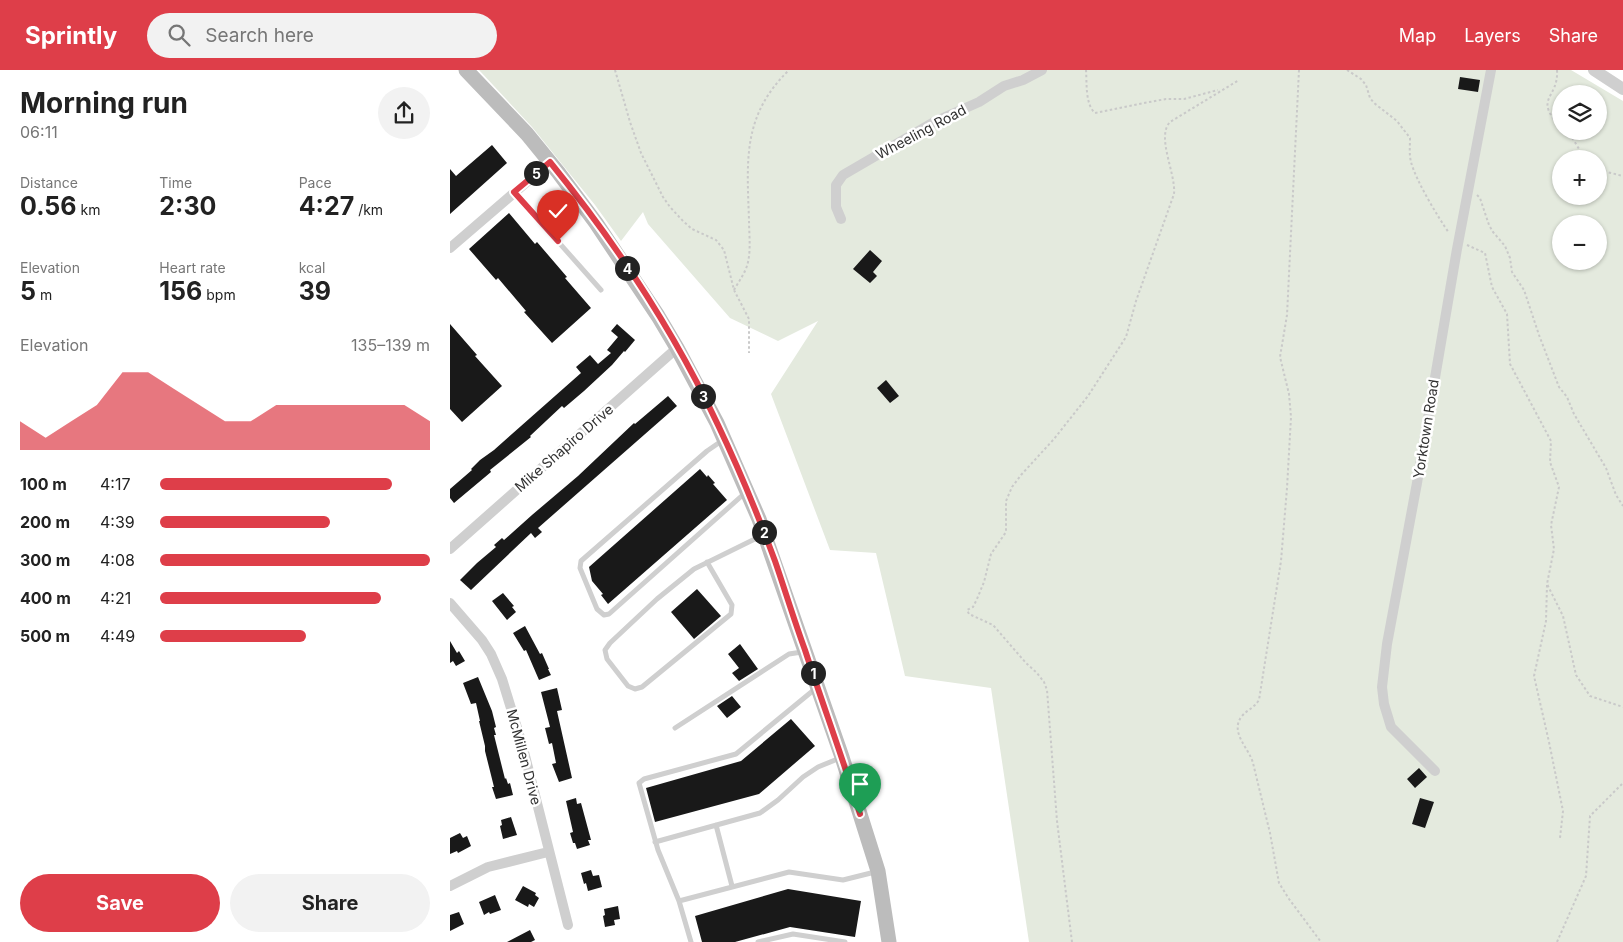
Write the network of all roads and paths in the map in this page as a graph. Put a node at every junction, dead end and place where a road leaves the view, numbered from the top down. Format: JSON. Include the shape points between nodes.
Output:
{"nodes":[{"id":1,"x":466,"y":70,"type":"edge"},
{"id":2,"x":614,"y":70,"type":"edge"},
{"id":3,"x":789,"y":70,"type":"edge"},
{"id":4,"x":1042,"y":70,"type":"edge"},
{"id":5,"x":1086,"y":70,"type":"edge"},
{"id":6,"x":1299,"y":70,"type":"edge"},
{"id":7,"x":1347,"y":70,"type":"edge"},
{"id":8,"x":1491,"y":70,"type":"edge"},
{"id":9,"x":1557,"y":70,"type":"edge"},
{"id":10,"x":1594,"y":70,"type":"edge"},
{"id":11,"x":1239,"y":80,"type":"dead end"},
{"id":12,"x":1557,"y":85,"type":"edge"},
{"id":13,"x":1222,"y":89,"type":"junction"},
{"id":14,"x":1623,"y":89,"type":"edge"},
{"id":15,"x":1552,"y":91,"type":"edge"},
{"id":16,"x":1552,"y":116,"type":"edge"},
{"id":17,"x":550,"y":162,"type":"junction"},
{"id":18,"x":1607,"y":172,"type":"edge"},
{"id":19,"x":1623,"y":176,"type":"edge"},
{"id":20,"x":1469,"y":182,"type":"junction"},
{"id":21,"x":514,"y":192,"type":"junction"},
{"id":22,"x":841,"y":219,"type":"dead end"},
{"id":23,"x":1458,"y":241,"type":"junction"},
{"id":24,"x":450,"y":248,"type":"edge"},
{"id":25,"x":601,"y":290,"type":"dead end"},
{"id":26,"x":734,"y":290,"type":"junction"},
{"id":27,"x":678,"y":348,"type":"junction"},
{"id":28,"x":749,"y":353,"type":"dead end"},
{"id":29,"x":725,"y":439,"type":"junction"},
{"id":30,"x":747,"y":491,"type":"junction"},
{"id":31,"x":1623,"y":506,"type":"edge"},
{"id":32,"x":764,"y":534,"type":"junction"},
{"id":33,"x":450,"y":549,"type":"edge"},
{"id":34,"x":707,"y":562,"type":"junction"},
{"id":35,"x":1547,"y":584,"type":"junction"},
{"id":36,"x":450,"y":603,"type":"edge"},
{"id":37,"x":805,"y":651,"type":"junction"},
{"id":38,"x":818,"y":686,"type":"junction"},
{"id":39,"x":1623,"y":707,"type":"edge"},
{"id":40,"x":675,"y":728,"type":"dead end"},
{"id":41,"x":842,"y":757,"type":"junction"},
{"id":42,"x":1435,"y":772,"type":"dead end"},
{"id":43,"x":1623,"y":783,"type":"edge"},
{"id":44,"x":716,"y":826,"type":"junction"},
{"id":45,"x":1560,"y":838,"type":"dead end"},
{"id":46,"x":655,"y":842,"type":"junction"},
{"id":47,"x":548,"y":852,"type":"junction"},
{"id":48,"x":878,"y":871,"type":"junction"},
{"id":49,"x":450,"y":886,"type":"edge"},
{"id":50,"x":732,"y":886,"type":"junction"},
{"id":51,"x":679,"y":901,"type":"junction"},
{"id":52,"x":568,"y":925,"type":"dead end"},
{"id":53,"x":691,"y":942,"type":"edge"},
{"id":54,"x":758,"y":942,"type":"edge"},
{"id":55,"x":845,"y":942,"type":"edge"},
{"id":56,"x":889,"y":942,"type":"edge"},
{"id":57,"x":1072,"y":942,"type":"edge"},
{"id":58,"x":1321,"y":942,"type":"edge"},
{"id":59,"x":1557,"y":942,"type":"edge"}],
"edges":[{"from":1,"to":17,"type":"main road"},
{"from":2,"to":26,"type":"path","via":[[641,153],[663,197],[692,230],[721,245]]},
{"from":3,"to":26,"type":"path","via":[[763,102],[751,134],[747,171],[748,262]]},
{"from":4,"to":22,"type":"street","name":"Wheeling Road","via":[[934,122],[842,174],[836,185],[836,207]]},
{"from":5,"to":13,"type":"path","via":[[1089,100],[1095,113],[1166,99],[1184,99]]},
{"from":6,"to":58,"type":"path","via":[[1288,315],[1280,357],[1291,417],[1281,561],[1258,700],[1240,718],[1237,729],[1240,740],[1251,755],[1270,833],[1276,877]]},
{"from":7,"to":23,"type":"path","via":[[1366,85],[1374,103],[1397,121],[1410,138],[1416,174],[1443,224]]},
{"from":8,"to":20,"type":"street","name":"Yorktown Road"},
{"from":9,"to":12,"type":"path"},
{"from":10,"to":14,"type":"street"},
{"from":11,"to":13,"type":"path"},
{"from":13,"to":57,"type":"path","via":[[1167,125],[1164,133],[1174,178],[1174,194],[1126,337],[1088,396],[1012,487],[1006,501],[1006,532],[992,554],[973,607],[967,610],[993,625],[1037,673],[1047,690],[1057,820]]},
{"from":15,"to":16,"type":"path","via":[[1547,107]]},
{"from":17,"to":21,"type":"street"},
{"from":17,"to":27,"type":"main road","via":[[615,250]]},
{"from":18,"to":19,"type":"path"},
{"from":20,"to":23,"type":"street","name":"Yorktown Road"},
{"from":20,"to":31,"type":"path","via":[[1480,198],[1493,232],[1505,246],[1512,272],[1527,297],[1559,387],[1604,463]]},
{"from":21,"to":24,"type":"street"},
{"from":21,"to":25,"type":"lane"},
{"from":23,"to":35,"type":"path","via":[[1485,253],[1492,287],[1506,314],[1510,364],[1551,441],[1550,462],[1559,487],[1551,526],[1554,549]]},
{"from":23,"to":42,"type":"street","name":"Yorktown Road","via":[[1382,687],[1391,727]]},
{"from":26,"to":28,"type":"path","via":[[749,319]]},
{"from":27,"to":29,"type":"main road"},
{"from":27,"to":33,"type":"street","name":"Mike Shapiro Drive"},
{"from":29,"to":30,"type":"main road"},
{"from":29,"to":30,"type":"lane","via":[[581,561],[580,568],[597,609],[604,615],[609,614]]},
{"from":30,"to":32,"type":"main road"},
{"from":32,"to":34,"type":"lane"},
{"from":32,"to":37,"type":"main road"},
{"from":34,"to":34,"type":"lane","via":[[665,593],[605,650],[607,659],[628,686],[642,687],[731,614],[732,606]]},
{"from":35,"to":39,"type":"path","via":[[1563,616],[1576,675],[1590,696]]},
{"from":35,"to":45,"type":"path","via":[[1546,621],[1534,676],[1563,811]]},
{"from":36,"to":47,"type":"street","name":"McMillen Drive","via":[[482,640],[502,679],[522,744]]},
{"from":37,"to":38,"type":"main road"},
{"from":37,"to":40,"type":"lane","via":[[789,654]]},
{"from":38,"to":41,"type":"main road"},
{"from":38,"to":46,"type":"lane","via":[[736,754],[639,783]]},
{"from":41,"to":44,"type":"lane","via":[[803,777],[760,813]]},
{"from":41,"to":48,"type":"main road"},
{"from":43,"to":59,"type":"path","via":[[1590,816],[1586,876]]},
{"from":44,"to":46,"type":"lane"},
{"from":44,"to":50,"type":"lane"},
{"from":46,"to":51,"type":"lane"},
{"from":47,"to":49,"type":"street","via":[[488,867]]},
{"from":47,"to":52,"type":"street","name":"McMillen Drive"},
{"from":48,"to":50,"type":"lane","via":[[843,880],[789,872]]},
{"from":48,"to":56,"type":"main road"},
{"from":50,"to":51,"type":"lane"},
{"from":51,"to":53,"type":"lane"},
{"from":54,"to":55,"type":"lane","via":[[793,934]]}]}
